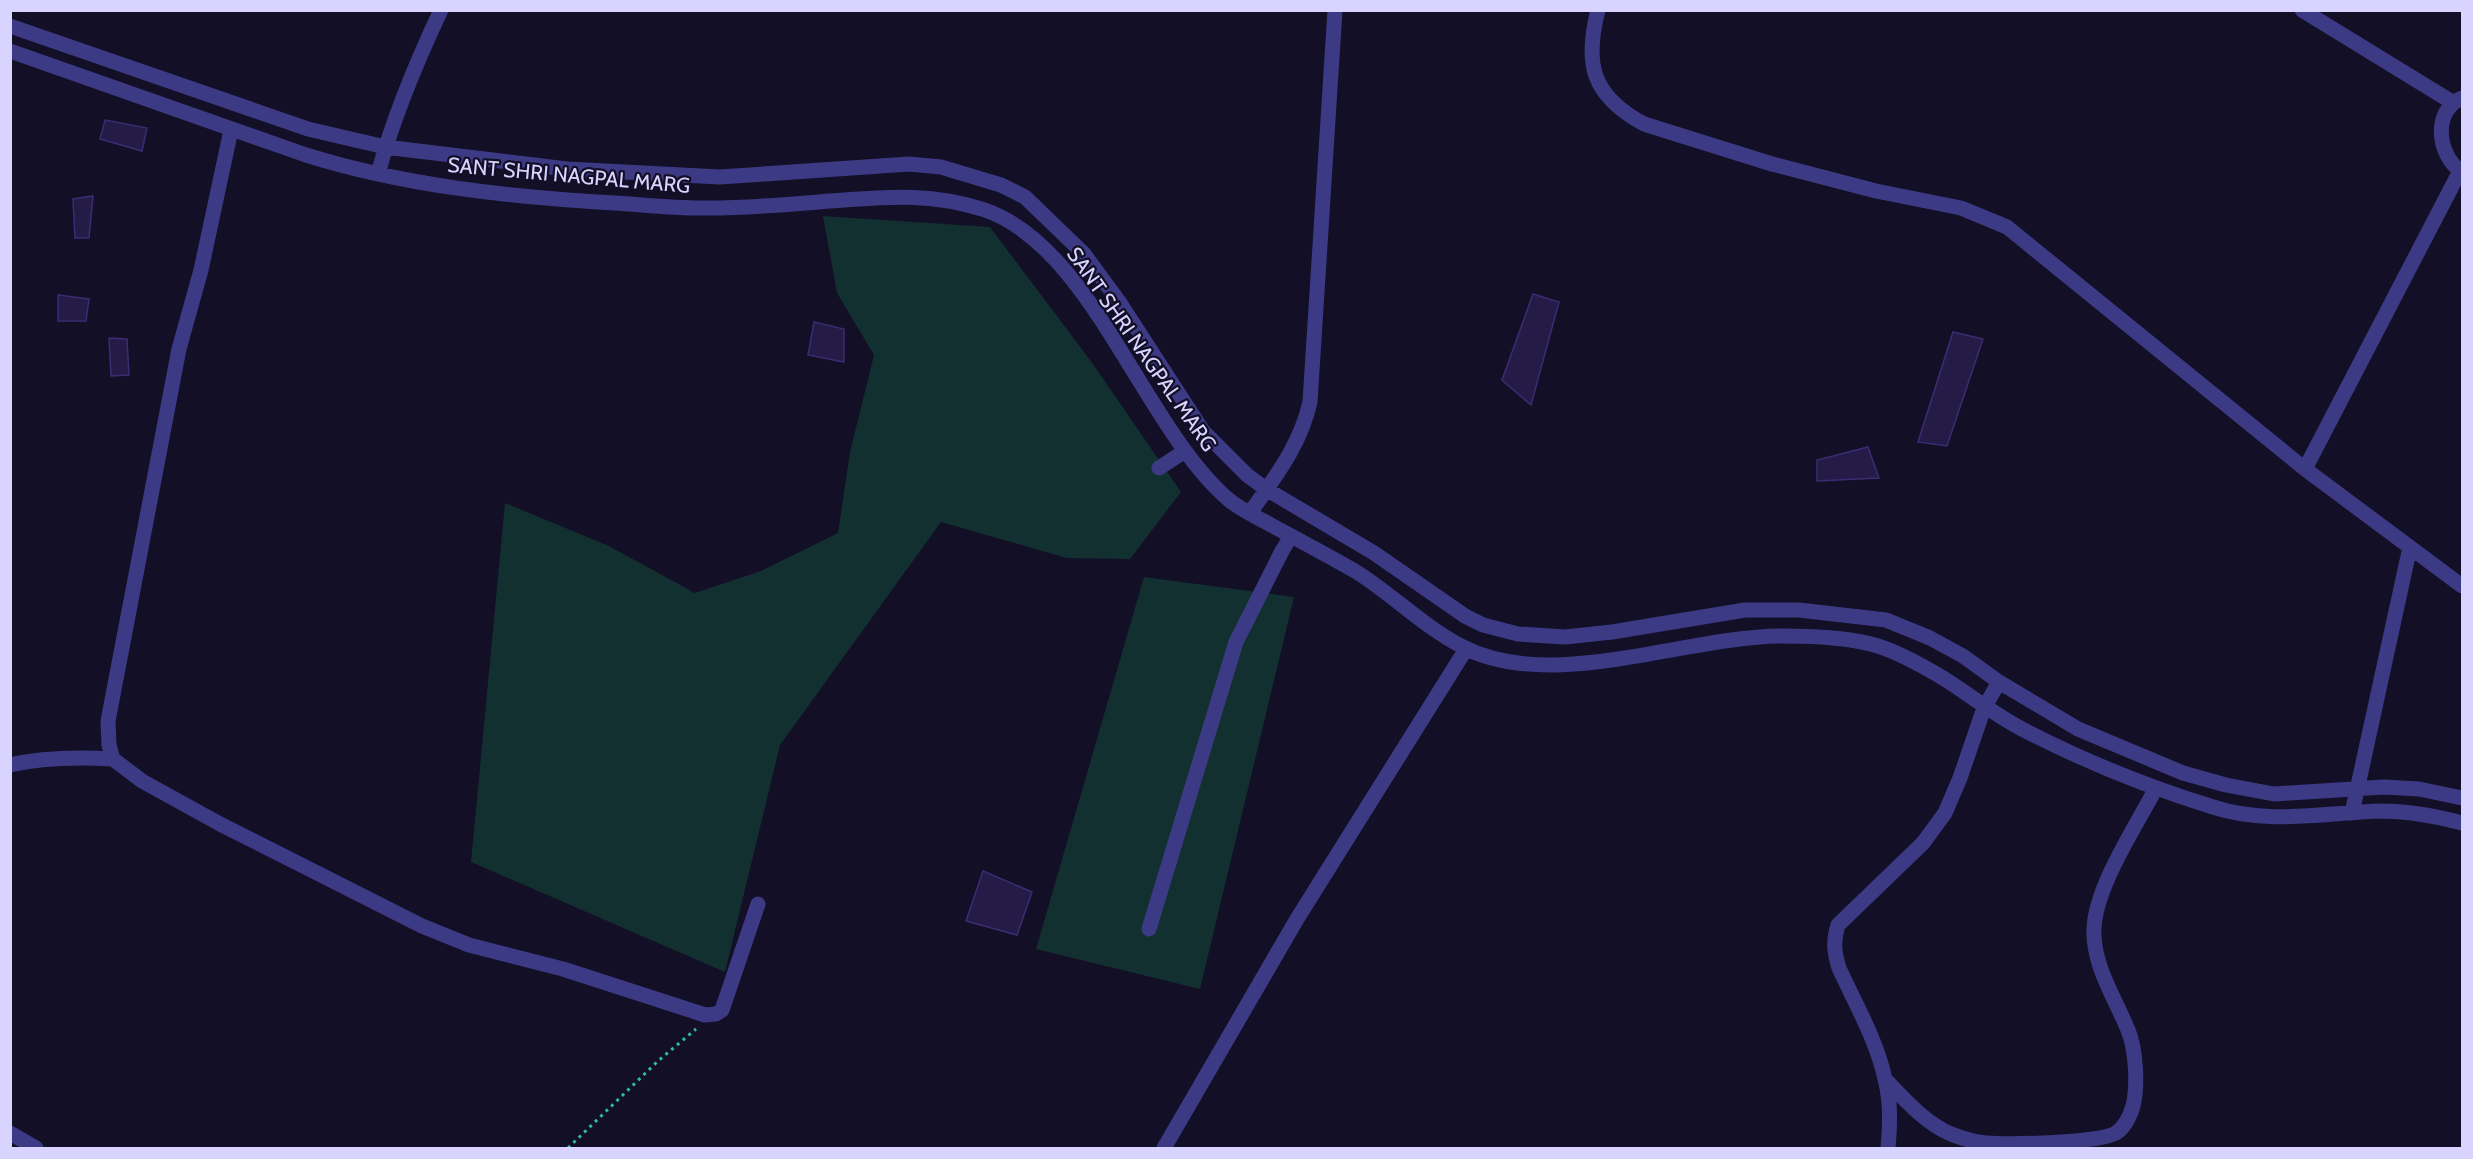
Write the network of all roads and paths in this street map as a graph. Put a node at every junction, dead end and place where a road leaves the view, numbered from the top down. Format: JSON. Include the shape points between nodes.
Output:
{"nodes":[{"id":1,"x":441,"y":10,"type":"edge"},
{"id":2,"x":1335,"y":10,"type":"edge"},
{"id":3,"x":1598,"y":10,"type":"edge"},
{"id":4,"x":2302,"y":10,"type":"edge"},
{"id":5,"x":10,"y":26,"type":"edge"},
{"id":6,"x":10,"y":51,"type":"edge"},
{"id":7,"x":2457,"y":100,"type":"edge"},
{"id":8,"x":231,"y":130,"type":"junction"},
{"id":9,"x":386,"y":147,"type":"junction"},
{"id":10,"x":2461,"y":171,"type":"edge"},
{"id":11,"x":378,"y":174,"type":"junction"},
{"id":12,"x":1185,"y":451,"type":"junction"},
{"id":13,"x":1159,"y":468,"type":"dead end"},
{"id":14,"x":2305,"y":469,"type":"junction"},
{"id":15,"x":1266,"y":489,"type":"junction"},
{"id":16,"x":1250,"y":513,"type":"junction"},
{"id":17,"x":1291,"y":536,"type":"junction"},
{"id":18,"x":2410,"y":548,"type":"junction"},
{"id":19,"x":2463,"y":586,"type":"edge"},
{"id":20,"x":1466,"y":649,"type":"junction"},
{"id":21,"x":1999,"y":682,"type":"junction"},
{"id":22,"x":1984,"y":708,"type":"junction"},
{"id":23,"x":113,"y":759,"type":"junction"},
{"id":24,"x":10,"y":765,"type":"edge"},
{"id":25,"x":2156,"y":788,"type":"junction"},
{"id":26,"x":2356,"y":789,"type":"junction"},
{"id":27,"x":2463,"y":798,"type":"edge"},
{"id":28,"x":2352,"y":813,"type":"junction"},
{"id":29,"x":2463,"y":824,"type":"edge"},
{"id":30,"x":758,"y":904,"type":"dead end"},
{"id":31,"x":1149,"y":929,"type":"dead end"},
{"id":32,"x":716,"y":1014,"type":"junction"},
{"id":33,"x":1885,"y":1079,"type":"junction"},
{"id":34,"x":10,"y":1133,"type":"edge"},
{"id":35,"x":1887,"y":1147,"type":"edge"},
{"id":36,"x":36,"y":1149,"type":"edge"},
{"id":37,"x":568,"y":1149,"type":"edge"},
{"id":38,"x":1164,"y":1149,"type":"edge"}],
"edges":[{"from":1,"to":9,"type":"street"},
{"from":2,"to":15,"type":"street","via":[[1310,402],[1299,438]]},
{"from":3,"to":14,"type":"street","via":[[1591,38],[1595,74],[1613,101],[1630,116],[1644,124],[1772,164],[1961,208],[2007,228]]},
{"from":4,"to":7,"type":"street"},
{"from":5,"to":9,"type":"street","name":"SANT SHRI NAGPAL MARG","via":[[308,129]]},
{"from":6,"to":8,"type":"street","name":"SANT SHRI NAGPAL MARG"},
{"from":7,"to":10,"type":"street","via":[[2440,125],[2443,148]]},
{"from":8,"to":11,"type":"street","name":"SANT SHRI NAGPAL MARG","via":[[350,169]]},
{"from":8,"to":23,"type":"street","via":[[201,270],[179,349],[108,721]]},
{"from":9,"to":11,"type":"street"},
{"from":9,"to":15,"type":"street","name":"SANT SHRI NAGPAL MARG","via":[[567,169],[720,177],[909,164],[941,167],[1001,185],[1025,197],[1084,254],[1203,431]]},
{"from":10,"to":14,"type":"street"},
{"from":11,"to":12,"type":"street","name":"SANT SHRI NAGPAL MARG","via":[[569,200],[707,208],[900,195],[934,197],[983,210],[1009,221],[1033,238],[1063,269]]},
{"from":12,"to":13,"type":"street"},
{"from":12,"to":16,"type":"street","name":"SANT SHRI NAGPAL MARG","via":[[1230,501]]},
{"from":14,"to":18,"type":"street"},
{"from":15,"to":16,"type":"street"},
{"from":15,"to":21,"type":"street","name":"SANT SHRI NAGPAL MARG","via":[[1374,553],[1466,616],[1500,631],[1565,637],[1745,610],[1839,613],[1886,620],[1930,638]]},
{"from":16,"to":17,"type":"street","name":"SANT SHRI NAGPAL MARG"},
{"from":17,"to":20,"type":"street","name":"SANT SHRI NAGPAL MARG","via":[[1359,574]]},
{"from":17,"to":31,"type":"street","via":[[1236,642]]},
{"from":18,"to":19,"type":"street"},
{"from":18,"to":26,"type":"street"},
{"from":20,"to":22,"type":"street","name":"SANT SHRI NAGPAL MARG","via":[[1516,664],[1555,664],[1598,661],[1730,639],[1835,639],[1878,646],[1917,664]]},
{"from":20,"to":38,"type":"street","via":[[1297,919]]},
{"from":21,"to":22,"type":"street"},
{"from":21,"to":26,"type":"street","name":"SANT SHRI NAGPAL MARG","via":[[2078,729],[2184,773],[2274,794]]},
{"from":22,"to":25,"type":"street","name":"SANT SHRI NAGPAL MARG","via":[[2062,749]]},
{"from":22,"to":33,"type":"street","via":[[1945,813],[1923,843],[1838,925],[1834,938],[1839,968]]},
{"from":23,"to":24,"type":"street","via":[[32,760]]},
{"from":23,"to":32,"type":"street","via":[[142,781],[220,825],[444,935],[705,1015]]},
{"from":25,"to":28,"type":"street","name":"SANT SHRI NAGPAL MARG","via":[[2248,816]]},
{"from":25,"to":33,"type":"street","via":[[2105,887],[2096,908],[2093,930],[2096,952],[2133,1046],[2133,1105],[2126,1124],[2103,1137],[1985,1143],[1951,1135],[1932,1124]]},
{"from":26,"to":27,"type":"street","name":"SANT SHRI NAGPAL MARG","via":[[2419,789]]},
{"from":26,"to":28,"type":"street"},
{"from":28,"to":29,"type":"street","name":"SANT SHRI NAGPAL MARG","via":[[2417,814]]},
{"from":30,"to":32,"type":"street","via":[[722,1010]]},
{"from":32,"to":37,"type":"path","via":[[677,1043]]},
{"from":33,"to":35,"type":"street","via":[[1889,1103]]},
{"from":34,"to":36,"type":"street"}]}
